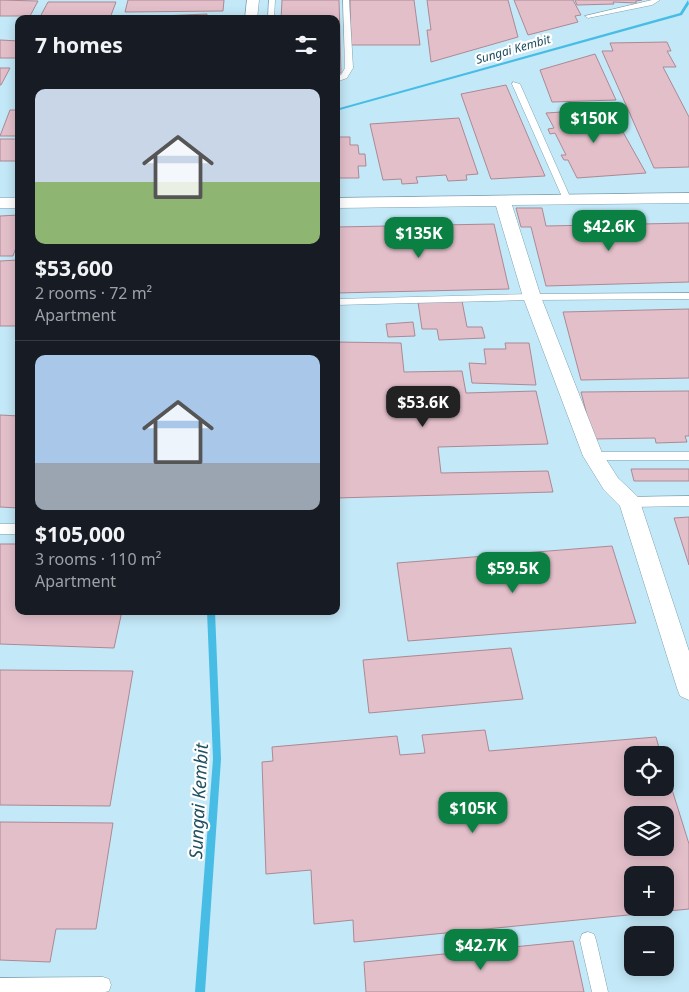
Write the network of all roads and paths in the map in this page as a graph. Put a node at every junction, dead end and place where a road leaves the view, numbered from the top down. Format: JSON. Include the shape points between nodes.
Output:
{"nodes":[{"id":1,"x":253,"y":0,"type":"edge"},
{"id":2,"x":272,"y":0,"type":"edge"},
{"id":3,"x":346,"y":0,"type":"edge"},
{"id":4,"x":657,"y":0,"type":"edge"},
{"id":5,"x":251,"y":15,"type":"edge"},
{"id":6,"x":271,"y":15,"type":"edge"},
{"id":7,"x":588,"y":16,"type":"dead end"},
{"id":8,"x":340,"y":78,"type":"edge"},
{"id":9,"x":516,"y":84,"type":"dead end"},
{"id":10,"x":689,"y":198,"type":"edge"},
{"id":11,"x":567,"y":199,"type":"junction"},
{"id":12,"x":503,"y":201,"type":"junction"},
{"id":13,"x":0,"y":203,"type":"edge"},
{"id":14,"x":15,"y":203,"type":"edge"},
{"id":15,"x":340,"y":204,"type":"edge"},
{"id":16,"x":689,"y":296,"type":"edge"},
{"id":17,"x":532,"y":297,"type":"junction"},
{"id":18,"x":340,"y":302,"type":"edge"},
{"id":19,"x":593,"y":456,"type":"junction"},
{"id":20,"x":689,"y":456,"type":"edge"},
{"id":21,"x":629,"y":502,"type":"junction"},
{"id":22,"x":689,"y":502,"type":"edge"},
{"id":23,"x":0,"y":529,"type":"edge"},
{"id":24,"x":15,"y":529,"type":"edge"},
{"id":25,"x":689,"y":688,"type":"edge"},
{"id":26,"x":588,"y":940,"type":"dead end"},
{"id":27,"x":102,"y":985,"type":"dead end"},
{"id":28,"x":0,"y":986,"type":"edge"},
{"id":29,"x":600,"y":992,"type":"edge"}],
"edges":[{"from":1,"to":5,"type":"street"},
{"from":2,"to":6,"type":"lane"},
{"from":3,"to":8,"type":"lane","via":[[349,68]]},
{"from":4,"to":7,"type":"lane"},
{"from":9,"to":11,"type":"lane"},
{"from":10,"to":11,"type":"street"},
{"from":11,"to":12,"type":"street"},
{"from":12,"to":15,"type":"street"},
{"from":12,"to":17,"type":"street"},
{"from":13,"to":14,"type":"street"},
{"from":16,"to":17,"type":"lane"},
{"from":17,"to":18,"type":"lane"},
{"from":17,"to":19,"type":"street"},
{"from":19,"to":20,"type":"lane"},
{"from":19,"to":21,"type":"street"},
{"from":21,"to":22,"type":"lane"},
{"from":21,"to":25,"type":"street"},
{"from":23,"to":24,"type":"lane"},
{"from":26,"to":29,"type":"lane"},
{"from":27,"to":28,"type":"lane"}]}
